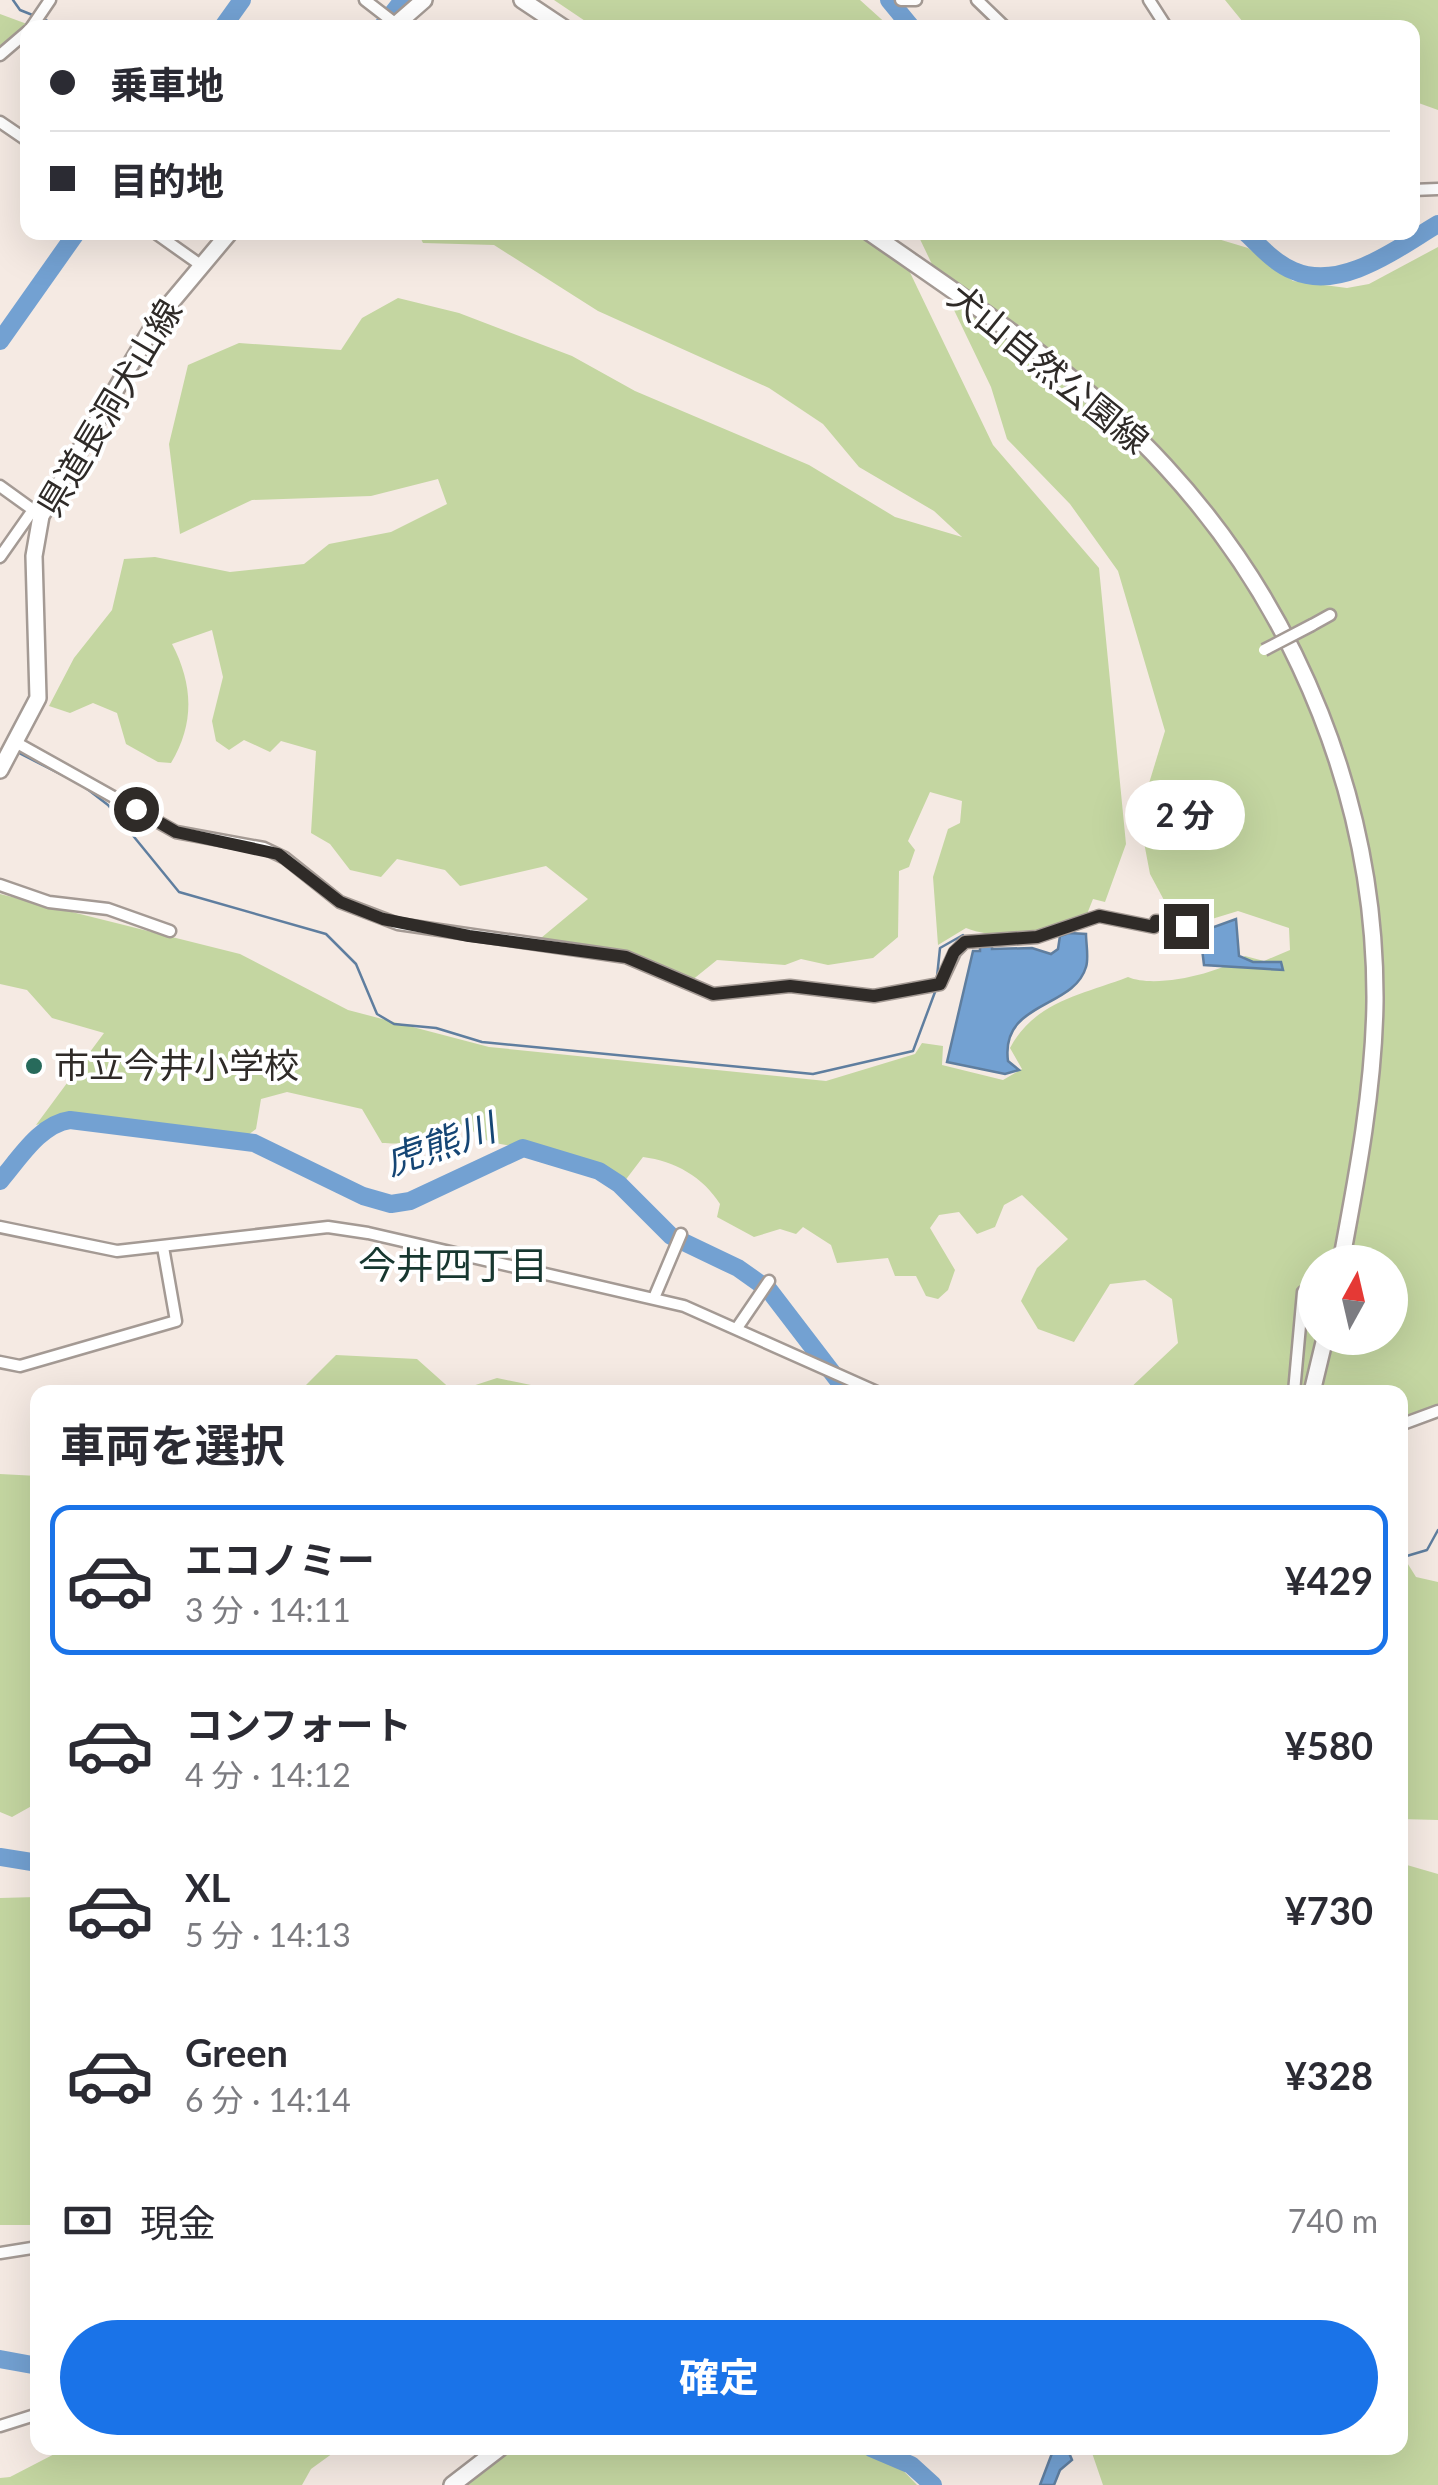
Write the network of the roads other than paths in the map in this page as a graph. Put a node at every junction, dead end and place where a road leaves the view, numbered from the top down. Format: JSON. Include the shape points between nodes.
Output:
{"nodes":[{"id":1,"x":365,"y":0,"type":"edge"},
{"id":2,"x":424,"y":0,"type":"edge"},
{"id":3,"x":522,"y":0,"type":"edge"},
{"id":4,"x":902,"y":0,"type":"edge"},
{"id":5,"x":916,"y":0,"type":"edge"},
{"id":6,"x":977,"y":0,"type":"edge"},
{"id":7,"x":389,"y":20,"type":"edge"},
{"id":8,"x":394,"y":20,"type":"edge"},
{"id":9,"x":552,"y":20,"type":"edge"},
{"id":10,"x":998,"y":20,"type":"edge"},
{"id":11,"x":20,"y":37,"type":"edge"},
{"id":12,"x":0,"y":55,"type":"edge"},
{"id":13,"x":165,"y":240,"type":"edge"},
{"id":14,"x":223,"y":240,"type":"edge"},
{"id":15,"x":880,"y":240,"type":"edge"},
{"id":16,"x":202,"y":266,"type":"junction"},
{"id":17,"x":0,"y":486,"type":"edge"},
{"id":18,"x":37,"y":513,"type":"junction"},
{"id":19,"x":0,"y":557,"type":"edge"},
{"id":20,"x":1330,"y":615,"type":"dead end"},
{"id":21,"x":1264,"y":650,"type":"dead end"},
{"id":22,"x":14,"y":749,"type":"junction"},
{"id":23,"x":0,"y":770,"type":"edge"},
{"id":24,"x":0,"y":885,"type":"edge"},
{"id":25,"x":1186,"y":926,"type":"dead end"},
{"id":26,"x":170,"y":932,"type":"dead end"},
{"id":27,"x":0,"y":1226,"type":"edge"},
{"id":28,"x":681,"y":1234,"type":"dead end"},
{"id":29,"x":1343,"y":1245,"type":"edge"},
{"id":30,"x":163,"y":1247,"type":"junction"},
{"id":31,"x":769,"y":1281,"type":"dead end"},
{"id":32,"x":654,"y":1298,"type":"junction"},
{"id":33,"x":737,"y":1328,"type":"junction"},
{"id":34,"x":1298,"y":1348,"type":"edge"},
{"id":35,"x":1320,"y":1355,"type":"edge"},
{"id":36,"x":0,"y":1362,"type":"edge"},
{"id":37,"x":862,"y":1385,"type":"edge"},
{"id":38,"x":1295,"y":1385,"type":"edge"},
{"id":39,"x":1314,"y":1385,"type":"edge"},
{"id":40,"x":1438,"y":1411,"type":"edge"},
{"id":41,"x":1408,"y":1421,"type":"edge"},
{"id":42,"x":30,"y":2248,"type":"edge"},
{"id":43,"x":0,"y":2253,"type":"edge"},
{"id":44,"x":30,"y":2417,"type":"edge"},
{"id":45,"x":0,"y":2426,"type":"edge"},
{"id":46,"x":491,"y":2455,"type":"edge"},
{"id":47,"x":452,"y":2485,"type":"edge"}],
"edges":[{"from":1,"to":7,"type":"street"},
{"from":2,"to":8,"type":"main road"},
{"from":3,"to":9,"type":"main road"},
{"from":4,"to":5,"type":"street"},
{"from":6,"to":10,"type":"street"},
{"from":11,"to":12,"type":"street"},
{"from":13,"to":16,"type":"street"},
{"from":14,"to":16,"type":"main road","name":"県道長洞犬山線"},
{"from":15,"to":29,"type":"main road","name":"犬山自然公園線","via":[[1011,332],[1138,438],[1243,563],[1295,650],[1345,783],[1374,960],[1372,1051]]},
{"from":16,"to":18,"type":"main road","name":"県道長洞犬山線","via":[[158,318]]},
{"from":17,"to":18,"type":"street"},
{"from":18,"to":19,"type":"street"},
{"from":18,"to":22,"type":"main road","name":"県道長洞犬山線","via":[[38,698]]},
{"from":20,"to":21,"type":"street","bridge":true},
{"from":22,"to":23,"type":"main road","name":"県道長洞犬山線"},
{"from":22,"to":25,"type":"street","via":[[176,832],[278,854],[340,902],[383,919],[626,957],[713,994],[790,986],[874,996],[940,984],[965,942],[1037,937],[1099,916]]},
{"from":24,"to":26,"type":"street","via":[[49,902],[108,909]]},
{"from":27,"to":30,"type":"street","via":[[91,1248]]},
{"from":28,"to":32,"type":"street"},
{"from":30,"to":32,"type":"street","via":[[328,1227]]},
{"from":30,"to":36,"type":"street","via":[[176,1321],[20,1366]]},
{"from":31,"to":33,"type":"street"},
{"from":32,"to":33,"type":"street"},
{"from":33,"to":37,"type":"street"},
{"from":34,"to":38,"type":"street"},
{"from":35,"to":39,"type":"main road"},
{"from":40,"to":41,"type":"street"},
{"from":42,"to":43,"type":"street"},
{"from":44,"to":45,"type":"street"},
{"from":46,"to":47,"type":"main road"}]}
